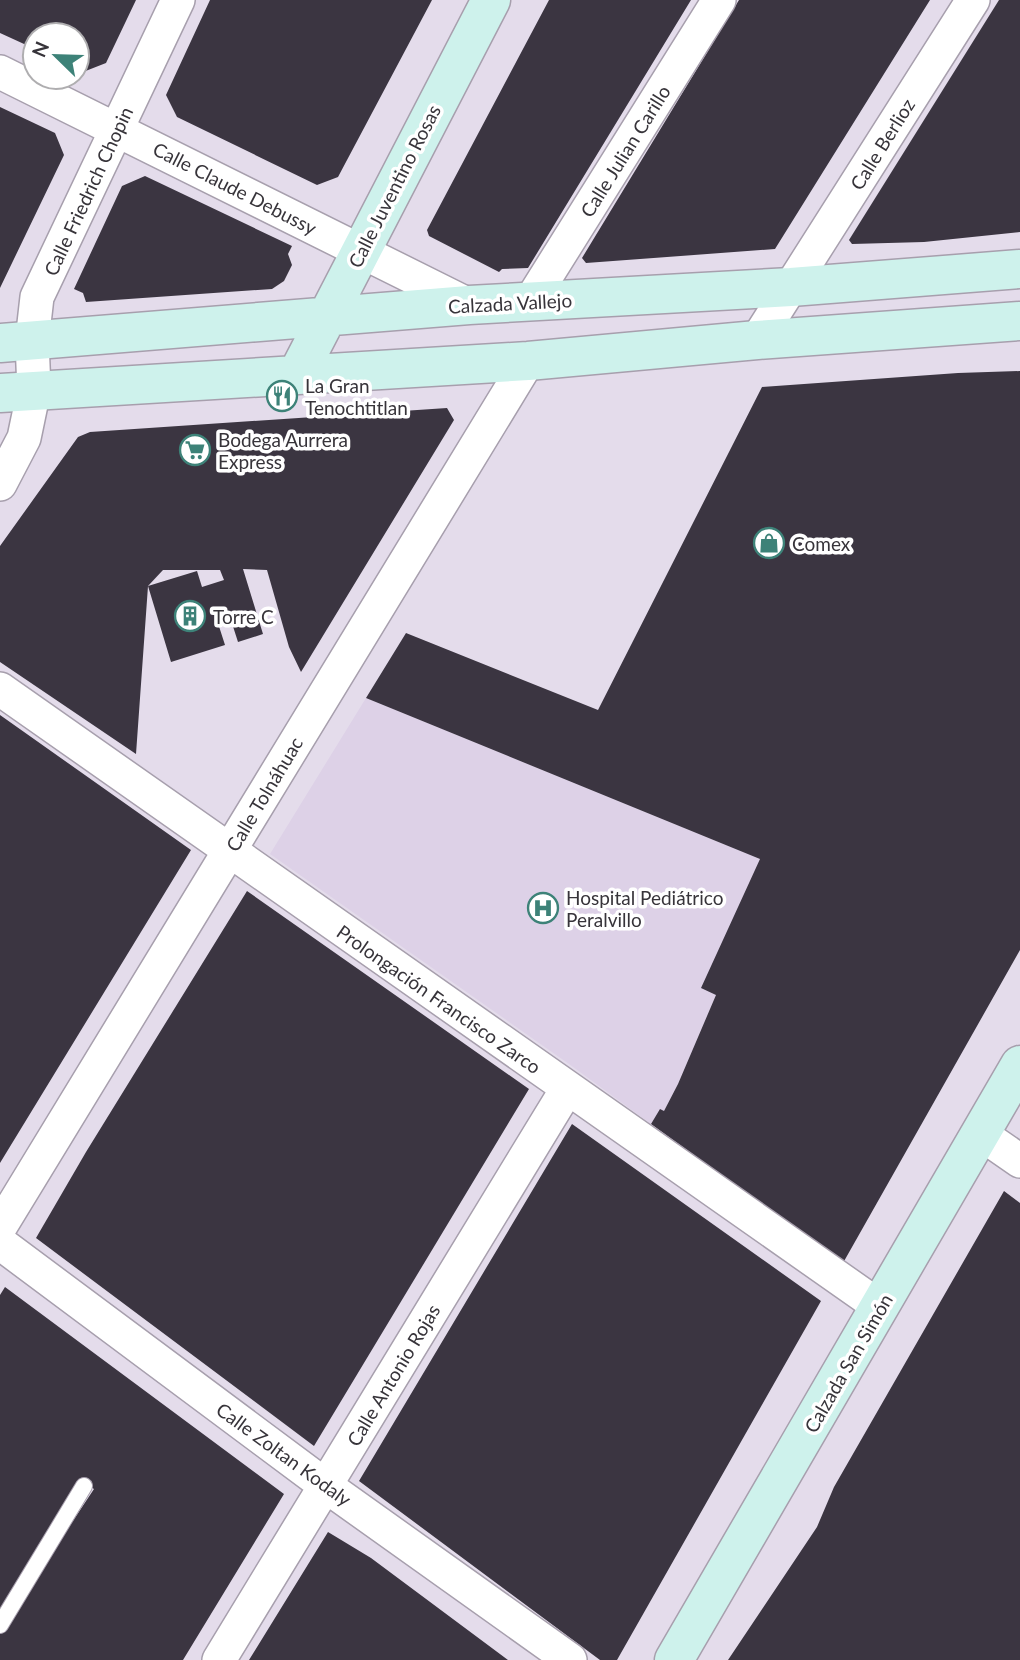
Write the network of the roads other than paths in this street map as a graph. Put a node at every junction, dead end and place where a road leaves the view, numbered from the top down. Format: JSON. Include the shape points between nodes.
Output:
{"nodes":[{"id":1,"x":178,"y":0,"type":"edge"},
{"id":2,"x":491,"y":0,"type":"edge"},
{"id":3,"x":719,"y":0,"type":"edge"},
{"id":4,"x":973,"y":0,"type":"edge"},
{"id":5,"x":0,"y":72,"type":"edge"},
{"id":6,"x":117,"y":128,"type":"junction"},
{"id":7,"x":360,"y":250,"type":"junction"},
{"id":8,"x":1020,"y":269,"type":"edge"},
{"id":9,"x":791,"y":288,"type":"junction"},
{"id":10,"x":530,"y":302,"type":"junction"},
{"id":11,"x":469,"y":305,"type":"junction"},
{"id":12,"x":328,"y":316,"type":"junction"},
{"id":13,"x":1020,"y":321,"type":"edge"},
{"id":14,"x":757,"y":340,"type":"junction"},
{"id":15,"x":16,"y":342,"type":"edge"},
{"id":16,"x":528,"y":361,"type":"junction"},
{"id":17,"x":298,"y":373,"type":"junction"},
{"id":18,"x":17,"y":392,"type":"edge"},
{"id":19,"x":0,"y":484,"type":"edge"},
{"id":20,"x":0,"y":689,"type":"edge"},
{"id":21,"x":229,"y":850,"type":"junction"},
{"id":22,"x":1020,"y":1065,"type":"edge"},
{"id":23,"x":567,"y":1089,"type":"junction"},
{"id":24,"x":981,"y":1134,"type":"junction"},
{"id":25,"x":1020,"y":1161,"type":"edge"},
{"id":26,"x":0,"y":1227,"type":"edge"},
{"id":27,"x":0,"y":1243,"type":"edge"},
{"id":28,"x":880,"y":1307,"type":"junction"},
{"id":29,"x":84,"y":1486,"type":"dead end"},
{"id":30,"x":326,"y":1486,"type":"junction"},
{"id":31,"x":0,"y":1625,"type":"edge"},
{"id":32,"x":219,"y":1660,"type":"edge"},
{"id":33,"x":570,"y":1660,"type":"edge"},
{"id":34,"x":674,"y":1660,"type":"edge"}],
"edges":[{"from":1,"to":6,"type":"street","name":"Calle Friedrich Chopin"},
{"from":2,"to":7,"type":"street","name":"Calle Juventino Rosas"},
{"from":3,"to":10,"type":"street","name":"Calle Julian Carillo"},
{"from":4,"to":9,"type":"street","name":"Calle Berlioz"},
{"from":5,"to":6,"type":"street","name":"Calle Claude Debussy"},
{"from":6,"to":7,"type":"street","name":"Calle Claude Debussy"},
{"from":6,"to":15,"type":"street","name":"Calle Friedrich Chopin"},
{"from":7,"to":11,"type":"street","name":"Calle Claude Debussy"},
{"from":7,"to":12,"type":"street","name":"Calle Juventino Rosas"},
{"from":8,"to":9,"type":"street","name":"Calzada Vallejo"},
{"from":9,"to":10,"type":"street","name":"Calzada Vallejo"},
{"from":9,"to":14,"type":"street","name":"Calle Berlioz"},
{"from":10,"to":11,"type":"street","name":"Calzada Vallejo"},
{"from":11,"to":12,"type":"street","name":"Calzada Vallejo"},
{"from":12,"to":15,"type":"street","name":"Calzada Vallejo"},
{"from":12,"to":17,"type":"street","name":"Calle Juventino Rosas"},
{"from":13,"to":14,"type":"street"},
{"from":14,"to":16,"type":"street"},
{"from":15,"to":18,"type":"street","name":"Calle Friedrich Chopin"},
{"from":16,"to":17,"type":"street"},
{"from":16,"to":21,"type":"street","name":"Calle Tolnáhuac"},
{"from":17,"to":18,"type":"street"},
{"from":18,"to":19,"type":"street","name":"Calle Friedrich Chopin","via":[[24,438]]},
{"from":20,"to":21,"type":"street","name":"Prolongación Francisco Zarco"},
{"from":21,"to":23,"type":"street","name":"Prolongación Francisco Zarco"},
{"from":21,"to":26,"type":"street","name":"Calle Tolnáhuac"},
{"from":22,"to":24,"type":"street","name":"Calzada San Simón"},
{"from":23,"to":28,"type":"street","name":"Prolongación Francisco Zarco"},
{"from":23,"to":30,"type":"street","name":"Calle Antonio Rojas"},
{"from":24,"to":25,"type":"street"},
{"from":24,"to":28,"type":"street","name":"Calzada San Simón"},
{"from":27,"to":30,"type":"street","name":"Calle Zoltan Kodaly"},
{"from":28,"to":34,"type":"street","name":"Calzada San Simón"},
{"from":29,"to":31,"type":"lane"},
{"from":30,"to":32,"type":"street","name":"Calle Antonio Rojas"},
{"from":30,"to":33,"type":"street","name":"Calle Zoltan Kodaly"}]}
